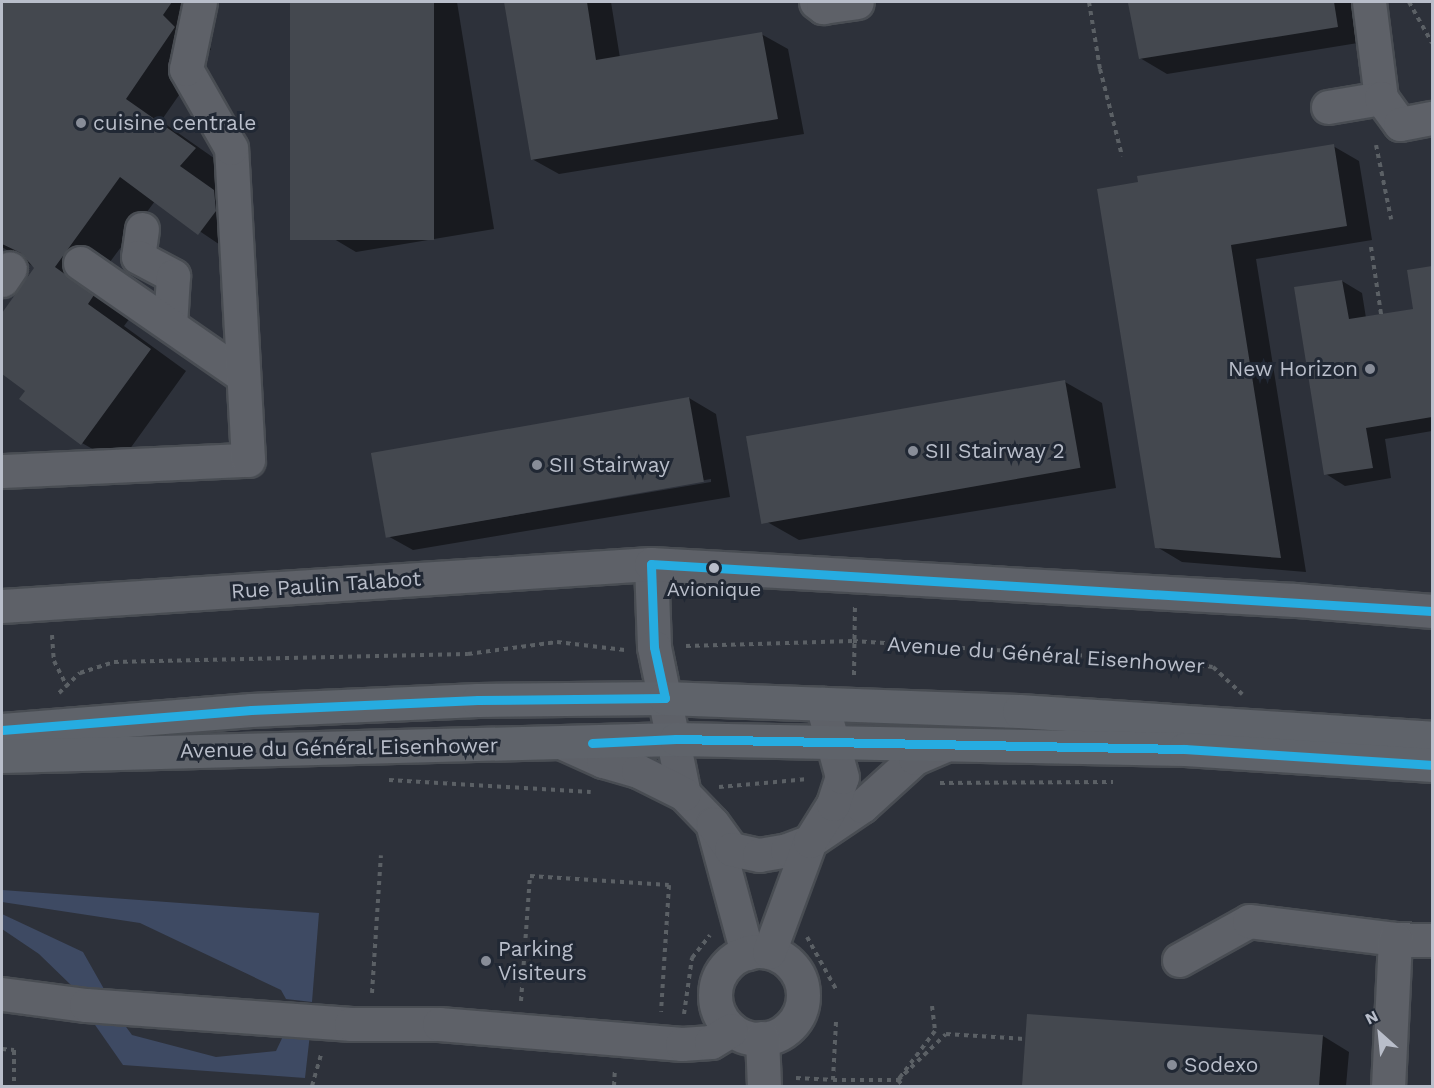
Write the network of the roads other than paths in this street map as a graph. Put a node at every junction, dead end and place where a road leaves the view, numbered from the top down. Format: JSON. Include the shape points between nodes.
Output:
{"nodes":[{"id":1,"x":200,"y":2,"type":"edge"},
{"id":2,"x":816,"y":2,"type":"edge"},
{"id":3,"x":857,"y":2,"type":"edge"},
{"id":4,"x":1369,"y":2,"type":"edge"},
{"id":5,"x":1381,"y":98,"type":"junction"},
{"id":6,"x":1328,"y":107,"type":"dead end"},
{"id":7,"x":1432,"y":118,"type":"edge"},
{"id":8,"x":142,"y":229,"type":"dead end"},
{"id":9,"x":80,"y":263,"type":"dead end"},
{"id":10,"x":170,"y":325,"type":"junction"},
{"id":11,"x":243,"y":376,"type":"junction"},
{"id":12,"x":2,"y":471,"type":"edge"},
{"id":13,"x":651,"y":564,"type":"junction"},
{"id":14,"x":2,"y":606,"type":"edge"},
{"id":15,"x":1432,"y":612,"type":"edge"},
{"id":16,"x":665,"y":698,"type":"junction"},
{"id":17,"x":782,"y":702,"type":"junction"},
{"id":18,"x":822,"y":704,"type":"junction"},
{"id":19,"x":2,"y":730,"type":"edge"},
{"id":20,"x":1432,"y":738,"type":"edge"},
{"id":21,"x":676,"y":739,"type":"junction"},
{"id":22,"x":835,"y":743,"type":"junction"},
{"id":23,"x":565,"y":744,"type":"junction"},
{"id":24,"x":945,"y":745,"type":"junction"},
{"id":25,"x":2,"y":756,"type":"edge"},
{"id":26,"x":1432,"y":765,"type":"edge"},
{"id":27,"x":699,"y":791,"type":"junction"},
{"id":28,"x":712,"y":823,"type":"junction"},
{"id":29,"x":810,"y":841,"type":"junction"},
{"id":30,"x":1395,"y":939,"type":"junction"},
{"id":31,"x":1432,"y":940,"type":"edge"},
{"id":32,"x":758,"y":953,"type":"junction"},
{"id":33,"x":1179,"y":960,"type":"dead end"},
{"id":34,"x":2,"y":994,"type":"edge"},
{"id":35,"x":731,"y":1030,"type":"junction"},
{"id":36,"x":762,"y":1038,"type":"junction"},
{"id":37,"x":778,"y":1082,"type":"edge"},
{"id":38,"x":1388,"y":1086,"type":"edge"}],
"edges":[{"from":1,"to":11,"type":"street","via":[[186,69],[231,148]]},
{"from":2,"to":3,"type":"street","via":[[823,7]]},
{"from":4,"to":5,"type":"street"},
{"from":5,"to":6,"type":"street"},
{"from":5,"to":7,"type":"street","via":[[1400,124]]},
{"from":8,"to":10,"type":"street","via":[[138,257],[173,276]]},
{"from":9,"to":10,"type":"street"},
{"from":10,"to":11,"type":"street"},
{"from":11,"to":12,"type":"street","via":[[248,460]]},
{"from":13,"to":14,"type":"street","name":"Rue Paulin Talabot"},
{"from":13,"to":15,"type":"street","name":"Rue Paulin Talabot","via":[[1283,599]]},
{"from":13,"to":16,"type":"street","via":[[654,647]]},
{"from":16,"to":17,"type":"main road","name":"Avenue du Général Eisenhower"},
{"from":16,"to":19,"type":"main road","name":"Avenue du Général Eisenhower","via":[[478,700],[263,710]]},
{"from":16,"to":21,"type":"street"},
{"from":16,"to":23,"type":"main road"},
{"from":17,"to":18,"type":"main road","name":"Avenue du Général Eisenhower"},
{"from":17,"to":21,"type":"main road","via":[[745,721]]},
{"from":18,"to":20,"type":"main road","name":"Avenue du Général Eisenhower","via":[[1019,711]]},
{"from":18,"to":22,"type":"street"},
{"from":21,"to":22,"type":"main road","name":"Avenue du Général Eisenhower"},
{"from":21,"to":23,"type":"main road","name":"Avenue du Général Eisenhower"},
{"from":21,"to":27,"type":"street"},
{"from":22,"to":24,"type":"main road","name":"Avenue du Général Eisenhower"},
{"from":22,"to":29,"type":"street","via":[[842,777]]},
{"from":23,"to":25,"type":"main road","name":"Avenue du Général Eisenhower"},
{"from":23,"to":27,"type":"street","via":[[603,761]]},
{"from":24,"to":26,"type":"main road","name":"Avenue du Général Eisenhower","via":[[1185,749]]},
{"from":24,"to":29,"type":"street","via":[[915,758],[862,806]]},
{"from":27,"to":28,"type":"street"},
{"from":28,"to":29,"type":"street","via":[[731,849],[759,855]]},
{"from":28,"to":32,"type":"street"},
{"from":29,"to":32,"type":"street"},
{"from":30,"to":31,"type":"street"},
{"from":30,"to":33,"type":"street","via":[[1249,921]]},
{"from":30,"to":38,"type":"street"},
{"from":32,"to":35,"type":"street","via":[[727,965],[716,986],[717,1009]]},
{"from":32,"to":36,"type":"street","via":[[791,965],[799,976],[801,1005],[789,1026]]},
{"from":34,"to":35,"type":"street","via":[[86,1005],[370,1024],[671,1034],[711,1042]]},
{"from":35,"to":36,"type":"street","via":[[744,1037]]},
{"from":36,"to":37,"type":"street"}]}
